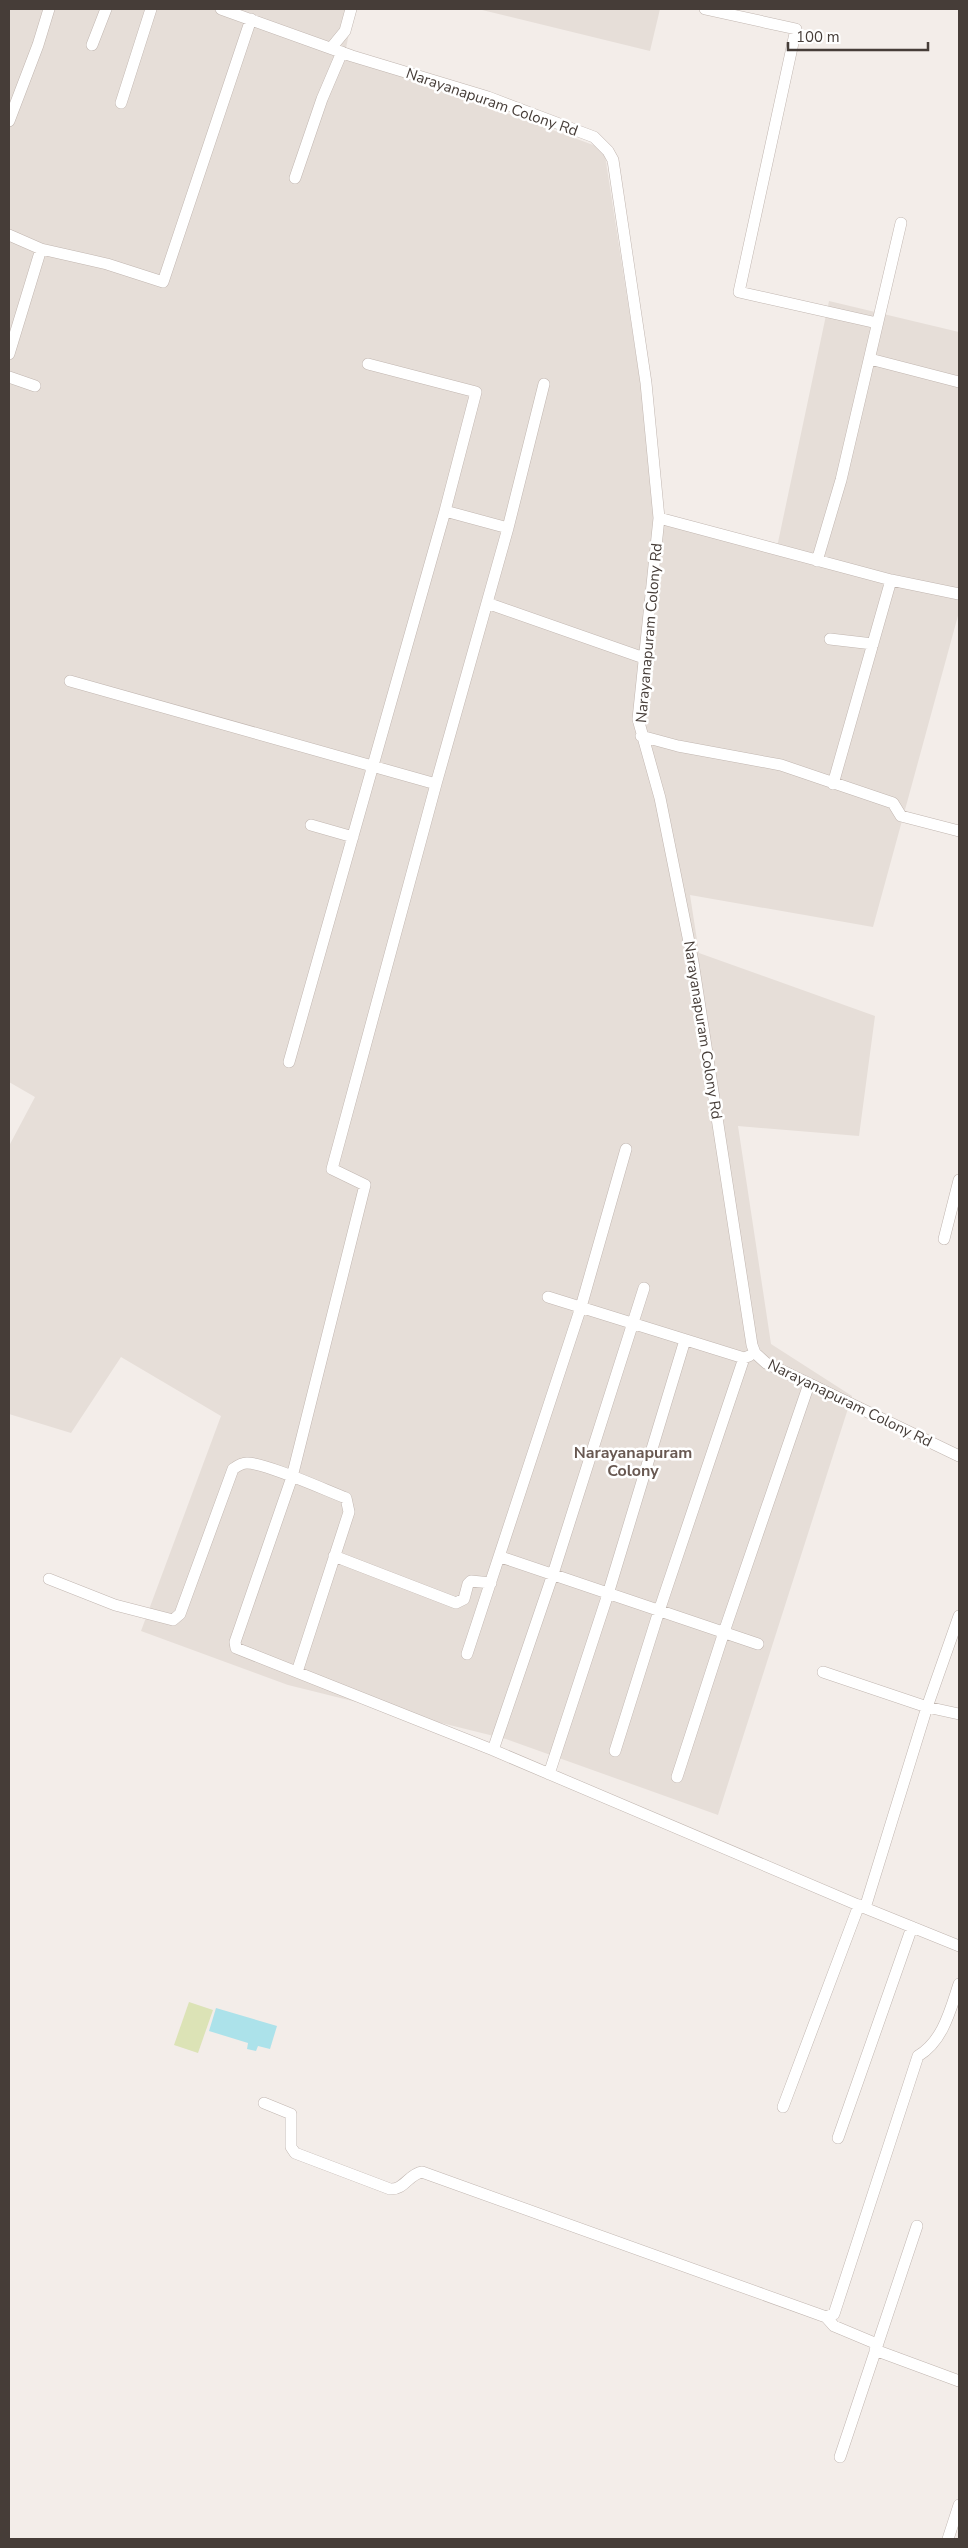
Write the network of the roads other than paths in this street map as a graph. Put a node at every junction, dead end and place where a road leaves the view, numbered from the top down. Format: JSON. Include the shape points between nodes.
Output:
{"nodes":[{"id":1,"x":49,"y":9,"type":"edge"},
{"id":2,"x":106,"y":9,"type":"edge"},
{"id":3,"x":151,"y":9,"type":"edge"},
{"id":4,"x":221,"y":9,"type":"edge"},
{"id":5,"x":351,"y":9,"type":"edge"},
{"id":6,"x":704,"y":9,"type":"edge"},
{"id":7,"x":251,"y":19,"type":"junction"},
{"id":8,"x":346,"y":31,"type":"junction"},
{"id":9,"x":92,"y":44,"type":"dead end"},
{"id":10,"x":342,"y":52,"type":"junction"},
{"id":11,"x":121,"y":104,"type":"dead end"},
{"id":12,"x":9,"y":117,"type":"edge"},
{"id":13,"x":295,"y":178,"type":"dead end"},
{"id":14,"x":901,"y":223,"type":"dead end"},
{"id":15,"x":9,"y":235,"type":"edge"},
{"id":16,"x":41,"y":249,"type":"junction"},
{"id":17,"x":877,"y":323,"type":"junction"},
{"id":18,"x":9,"y":354,"type":"edge"},
{"id":19,"x":870,"y":359,"type":"junction"},
{"id":20,"x":368,"y":364,"type":"dead end"},
{"id":21,"x":9,"y":377,"type":"edge"},
{"id":22,"x":959,"y":382,"type":"edge"},
{"id":23,"x":544,"y":384,"type":"dead end"},
{"id":24,"x":35,"y":386,"type":"dead end"},
{"id":25,"x":445,"y":511,"type":"junction"},
{"id":26,"x":659,"y":518,"type":"junction"},
{"id":27,"x":508,"y":528,"type":"junction"},
{"id":28,"x":817,"y":561,"type":"junction"},
{"id":29,"x":891,"y":580,"type":"junction"},
{"id":30,"x":959,"y":594,"type":"edge"},
{"id":31,"x":487,"y":603,"type":"junction"},
{"id":32,"x":830,"y":639,"type":"dead end"},
{"id":33,"x":873,"y":644,"type":"junction"},
{"id":34,"x":644,"y":658,"type":"junction"},
{"id":35,"x":70,"y":681,"type":"dead end"},
{"id":36,"x":641,"y":736,"type":"junction"},
{"id":37,"x":373,"y":768,"type":"junction"},
{"id":38,"x":436,"y":784,"type":"junction"},
{"id":39,"x":832,"y":784,"type":"junction"},
{"id":40,"x":311,"y":825,"type":"dead end"},
{"id":41,"x":959,"y":831,"type":"edge"},
{"id":42,"x":353,"y":837,"type":"junction"},
{"id":43,"x":289,"y":1062,"type":"dead end"},
{"id":44,"x":626,"y":1149,"type":"dead end"},
{"id":45,"x":959,"y":1180,"type":"edge"},
{"id":46,"x":944,"y":1239,"type":"dead end"},
{"id":47,"x":644,"y":1288,"type":"dead end"},
{"id":48,"x":548,"y":1297,"type":"dead end"},
{"id":49,"x":581,"y":1307,"type":"junction"},
{"id":50,"x":633,"y":1322,"type":"junction"},
{"id":51,"x":685,"y":1340,"type":"junction"},
{"id":52,"x":755,"y":1353,"type":"junction"},
{"id":53,"x":744,"y":1358,"type":"junction"},
{"id":54,"x":810,"y":1384,"type":"junction"},
{"id":55,"x":959,"y":1456,"type":"edge"},
{"id":56,"x":292,"y":1477,"type":"junction"},
{"id":57,"x":334,"y":1556,"type":"junction"},
{"id":58,"x":501,"y":1557,"type":"junction"},
{"id":59,"x":553,"y":1574,"type":"junction"},
{"id":60,"x":49,"y":1578,"type":"dead end"},
{"id":61,"x":491,"y":1582,"type":"junction"},
{"id":62,"x":608,"y":1594,"type":"junction"},
{"id":63,"x":659,"y":1611,"type":"junction"},
{"id":64,"x":959,"y":1616,"type":"edge"},
{"id":65,"x":724,"y":1632,"type":"junction"},
{"id":66,"x":758,"y":1644,"type":"dead end"},
{"id":67,"x":467,"y":1654,"type":"dead end"},
{"id":68,"x":296,"y":1672,"type":"junction"},
{"id":69,"x":823,"y":1672,"type":"dead end"},
{"id":70,"x":926,"y":1708,"type":"junction"},
{"id":71,"x":959,"y":1714,"type":"edge"},
{"id":72,"x":493,"y":1750,"type":"junction"},
{"id":73,"x":615,"y":1751,"type":"dead end"},
{"id":74,"x":549,"y":1774,"type":"junction"},
{"id":75,"x":677,"y":1777,"type":"dead end"},
{"id":76,"x":862,"y":1906,"type":"junction"},
{"id":77,"x":912,"y":1927,"type":"junction"},
{"id":78,"x":959,"y":1946,"type":"edge"},
{"id":79,"x":959,"y":1984,"type":"edge"},
{"id":80,"x":264,"y":2103,"type":"dead end"},
{"id":81,"x":783,"y":2107,"type":"dead end"},
{"id":82,"x":838,"y":2138,"type":"dead end"},
{"id":83,"x":917,"y":2226,"type":"dead end"},
{"id":84,"x":826,"y":2317,"type":"junction"},
{"id":85,"x":876,"y":2347,"type":"junction"},
{"id":86,"x":959,"y":2381,"type":"edge"},
{"id":87,"x":840,"y":2457,"type":"dead end"},
{"id":88,"x":959,"y":2505,"type":"edge"},
{"id":89,"x":948,"y":2539,"type":"edge"}],
"edges":[{"from":1,"to":12,"type":"street"},
{"from":2,"to":9,"type":"street"},
{"from":3,"to":11,"type":"street"},
{"from":4,"to":7,"type":"street","name":"Narayanapuram Colony Rd"},
{"from":5,"to":8,"type":"street"},
{"from":6,"to":17,"type":"street","via":[[796,29],[739,292]]},
{"from":7,"to":10,"type":"street","name":"Narayanapuram Colony Rd"},
{"from":7,"to":16,"type":"street","via":[[162,282],[106,264]]},
{"from":8,"to":10,"type":"street"},
{"from":8,"to":10,"type":"street"},
{"from":10,"to":13,"type":"street"},
{"from":10,"to":26,"type":"street","name":"Narayanapuram Colony Rd","via":[[488,97],[594,136],[608,151],[614,160],[646,383]]},
{"from":14,"to":17,"type":"street"},
{"from":15,"to":16,"type":"street"},
{"from":16,"to":18,"type":"street"},
{"from":17,"to":19,"type":"street"},
{"from":19,"to":22,"type":"street"},
{"from":19,"to":28,"type":"street","via":[[841,480]]},
{"from":20,"to":25,"type":"street","via":[[476,392]]},
{"from":21,"to":24,"type":"street"},
{"from":23,"to":27,"type":"street"},
{"from":25,"to":27,"type":"street"},
{"from":25,"to":37,"type":"street"},
{"from":26,"to":28,"type":"street"},
{"from":26,"to":34,"type":"street","name":"Narayanapuram Colony Rd"},
{"from":27,"to":31,"type":"street"},
{"from":28,"to":29,"type":"street"},
{"from":29,"to":30,"type":"street"},
{"from":29,"to":33,"type":"street"},
{"from":31,"to":34,"type":"street"},
{"from":31,"to":38,"type":"street"},
{"from":32,"to":33,"type":"street"},
{"from":33,"to":39,"type":"street"},
{"from":34,"to":36,"type":"street","name":"Narayanapuram Colony Rd","via":[[638,719]]},
{"from":35,"to":37,"type":"street"},
{"from":36,"to":39,"type":"street","via":[[780,765]]},
{"from":36,"to":52,"type":"street","name":"Narayanapuram Colony Rd","via":[[660,798],[693,962]]},
{"from":37,"to":38,"type":"street"},
{"from":37,"to":42,"type":"street"},
{"from":38,"to":56,"type":"street","via":[[332,1169],[365,1184]]},
{"from":39,"to":41,"type":"street","via":[[893,803],[901,816]]},
{"from":40,"to":42,"type":"street"},
{"from":42,"to":43,"type":"street"},
{"from":44,"to":49,"type":"street"},
{"from":45,"to":46,"type":"street"},
{"from":47,"to":50,"type":"street"},
{"from":48,"to":49,"type":"street"},
{"from":49,"to":50,"type":"street"},
{"from":49,"to":58,"type":"street"},
{"from":50,"to":51,"type":"street"},
{"from":50,"to":59,"type":"street"},
{"from":51,"to":53,"type":"street"},
{"from":51,"to":62,"type":"street"},
{"from":52,"to":53,"type":"street"},
{"from":52,"to":54,"type":"street","name":"Narayanapuram Colony Rd"},
{"from":53,"to":63,"type":"street"},
{"from":54,"to":55,"type":"street","name":"Narayanapuram Colony Rd"},
{"from":54,"to":65,"type":"street"},
{"from":56,"to":57,"type":"street","via":[[346,1498],[349,1512]]},
{"from":56,"to":60,"type":"street","via":[[252,1464],[241,1464],[233,1469],[180,1614],[173,1620],[115,1605]]},
{"from":56,"to":68,"type":"street","via":[[235,1644],[238,1649]]},
{"from":57,"to":61,"type":"street","via":[[456,1603],[464,1599],[471,1582]]},
{"from":57,"to":68,"type":"street"},
{"from":58,"to":59,"type":"street"},
{"from":58,"to":61,"type":"street"},
{"from":59,"to":62,"type":"street"},
{"from":59,"to":72,"type":"street"},
{"from":61,"to":67,"type":"street"},
{"from":62,"to":63,"type":"street"},
{"from":62,"to":74,"type":"street"},
{"from":63,"to":65,"type":"street"},
{"from":63,"to":73,"type":"street"},
{"from":64,"to":70,"type":"street"},
{"from":65,"to":66,"type":"street"},
{"from":65,"to":75,"type":"street"},
{"from":68,"to":72,"type":"street"},
{"from":69,"to":70,"type":"street"},
{"from":70,"to":71,"type":"street"},
{"from":70,"to":76,"type":"street"},
{"from":72,"to":74,"type":"street"},
{"from":74,"to":76,"type":"street"},
{"from":76,"to":77,"type":"street"},
{"from":76,"to":81,"type":"street"},
{"from":77,"to":78,"type":"street"},
{"from":77,"to":82,"type":"street"},
{"from":79,"to":84,"type":"street","via":[[938,2039],[918,2056],[834,2314]]},
{"from":80,"to":84,"type":"street","via":[[291,2114],[291,2147],[295,2153],[395,2189],[422,2172]]},
{"from":83,"to":85,"type":"street"},
{"from":84,"to":85,"type":"street","via":[[834,2326]]},
{"from":85,"to":86,"type":"street"},
{"from":85,"to":87,"type":"street"},
{"from":88,"to":89,"type":"street"}]}
